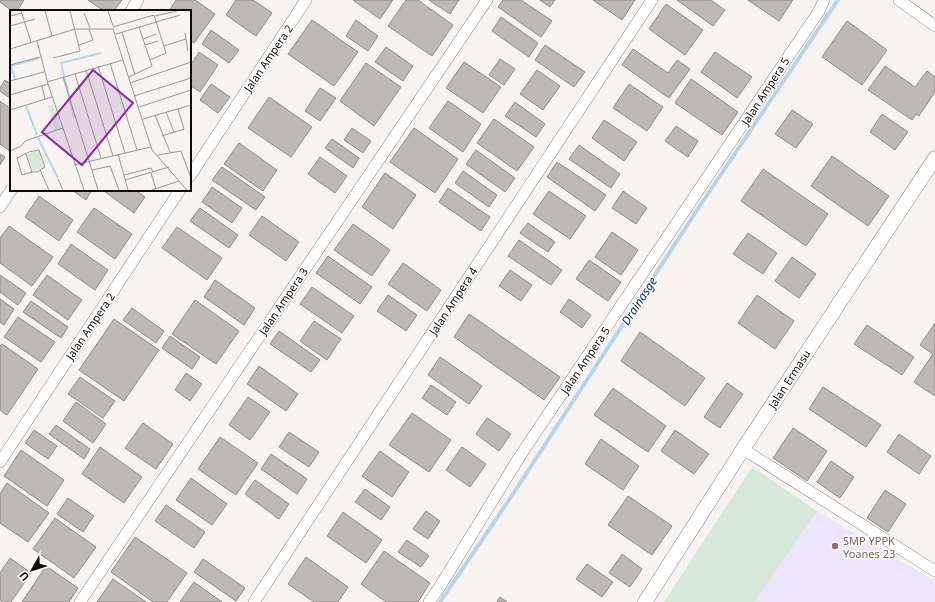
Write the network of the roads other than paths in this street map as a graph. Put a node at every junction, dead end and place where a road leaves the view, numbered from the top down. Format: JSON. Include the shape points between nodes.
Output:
{"nodes":[{"id":1,"x":138,"y":0,"type":"edge"},
{"id":2,"x":306,"y":0,"type":"edge"},
{"id":3,"x":487,"y":0,"type":"edge"},
{"id":4,"x":652,"y":0,"type":"edge"},
{"id":5,"x":824,"y":0,"type":"edge"},
{"id":6,"x":899,"y":0,"type":"edge"},
{"id":7,"x":132,"y":10,"type":"edge"},
{"id":8,"x":935,"y":26,"type":"edge"},
{"id":9,"x":935,"y":158,"type":"edge"},
{"id":10,"x":191,"y":174,"type":"edge"},
{"id":11,"x":10,"y":191,"type":"edge"},
{"id":12,"x":179,"y":191,"type":"edge"},
{"id":13,"x":0,"y":207,"type":"edge"},
{"id":14,"x":743,"y":449,"type":"junction"},
{"id":15,"x":0,"y":462,"type":"edge"},
{"id":16,"x":935,"y":571,"type":"edge"},
{"id":17,"x":80,"y":602,"type":"edge"},
{"id":18,"x":254,"y":602,"type":"edge"},
{"id":19,"x":429,"y":602,"type":"edge"},
{"id":20,"x":645,"y":602,"type":"edge"}],
"edges":[{"from":1,"to":7,"type":"street"},
{"from":2,"to":10,"type":"street","name":"Jalan Ampera 2"},
{"from":3,"to":17,"type":"street","name":"Jalan Ampera 3"},
{"from":4,"to":18,"type":"street","name":"Jalan Ampera 4"},
{"from":5,"to":19,"type":"street","name":"Jalan Ampera 5","via":[[520,456]]},
{"from":6,"to":8,"type":"street"},
{"from":9,"to":14,"type":"street","name":"Jalan Ermasu"},
{"from":11,"to":13,"type":"street"},
{"from":12,"to":15,"type":"street","name":"Jalan Ampera 2"},
{"from":14,"to":16,"type":"street"},
{"from":14,"to":20,"type":"street","name":"Jalan Ermasu"}]}
